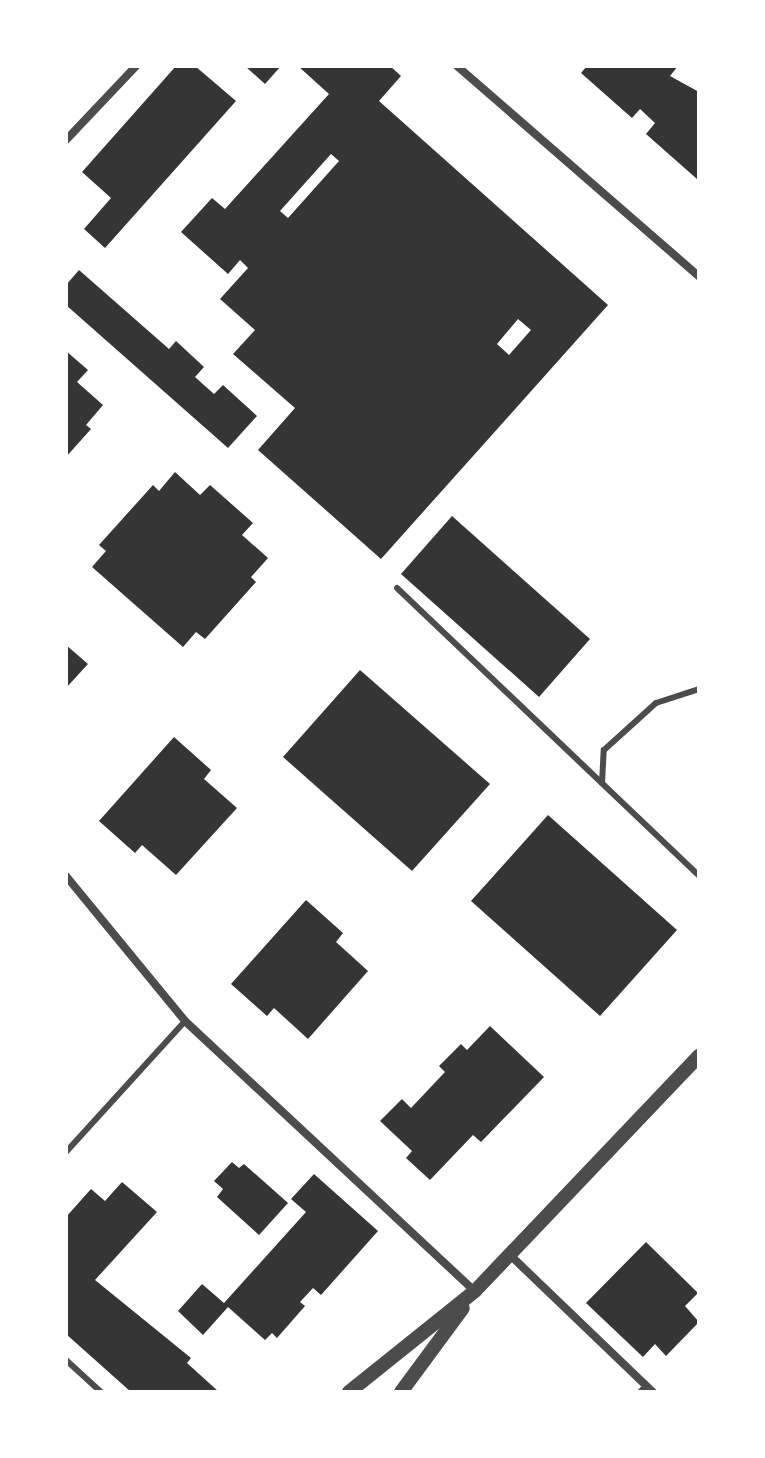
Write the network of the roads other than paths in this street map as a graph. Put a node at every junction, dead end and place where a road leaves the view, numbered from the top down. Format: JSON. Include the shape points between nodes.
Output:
{"nodes":[{"id":1,"x":136,"y":66,"type":"edge"},
{"id":2,"x":457,"y":66,"type":"edge"},
{"id":3,"x":66,"y":140,"type":"edge"},
{"id":4,"x":699,"y":276,"type":"edge"},
{"id":5,"x":397,"y":588,"type":"dead end"},
{"id":6,"x":699,"y":689,"type":"edge"},
{"id":7,"x":602,"y":783,"type":"junction"},
{"id":8,"x":66,"y":876,"type":"edge"},
{"id":9,"x":699,"y":876,"type":"edge"},
{"id":10,"x":185,"y":1021,"type":"junction"},
{"id":11,"x":699,"y":1056,"type":"edge"},
{"id":12,"x":66,"y":1152,"type":"edge"},
{"id":13,"x":510,"y":1255,"type":"junction"},
{"id":14,"x":475,"y":1291,"type":"junction"},
{"id":15,"x":66,"y":1360,"type":"edge"},
{"id":16,"x":646,"y":1390,"type":"edge"},
{"id":17,"x":101,"y":1392,"type":"edge"},
{"id":18,"x":349,"y":1392,"type":"edge"},
{"id":19,"x":401,"y":1392,"type":"edge"}],
"edges":[{"from":1,"to":3,"type":"street"},
{"from":2,"to":4,"type":"street"},
{"from":5,"to":7,"type":"lane"},
{"from":6,"to":7,"type":"lane","via":[[656,703],[604,750]]},
{"from":7,"to":9,"type":"lane"},
{"from":8,"to":10,"type":"street"},
{"from":10,"to":12,"type":"lane"},
{"from":10,"to":14,"type":"street"},
{"from":11,"to":13,"type":"street"},
{"from":13,"to":14,"type":"street"},
{"from":13,"to":16,"type":"street"},
{"from":14,"to":18,"type":"street"},
{"from":14,"to":19,"type":"street"},
{"from":15,"to":17,"type":"lane"}]}
